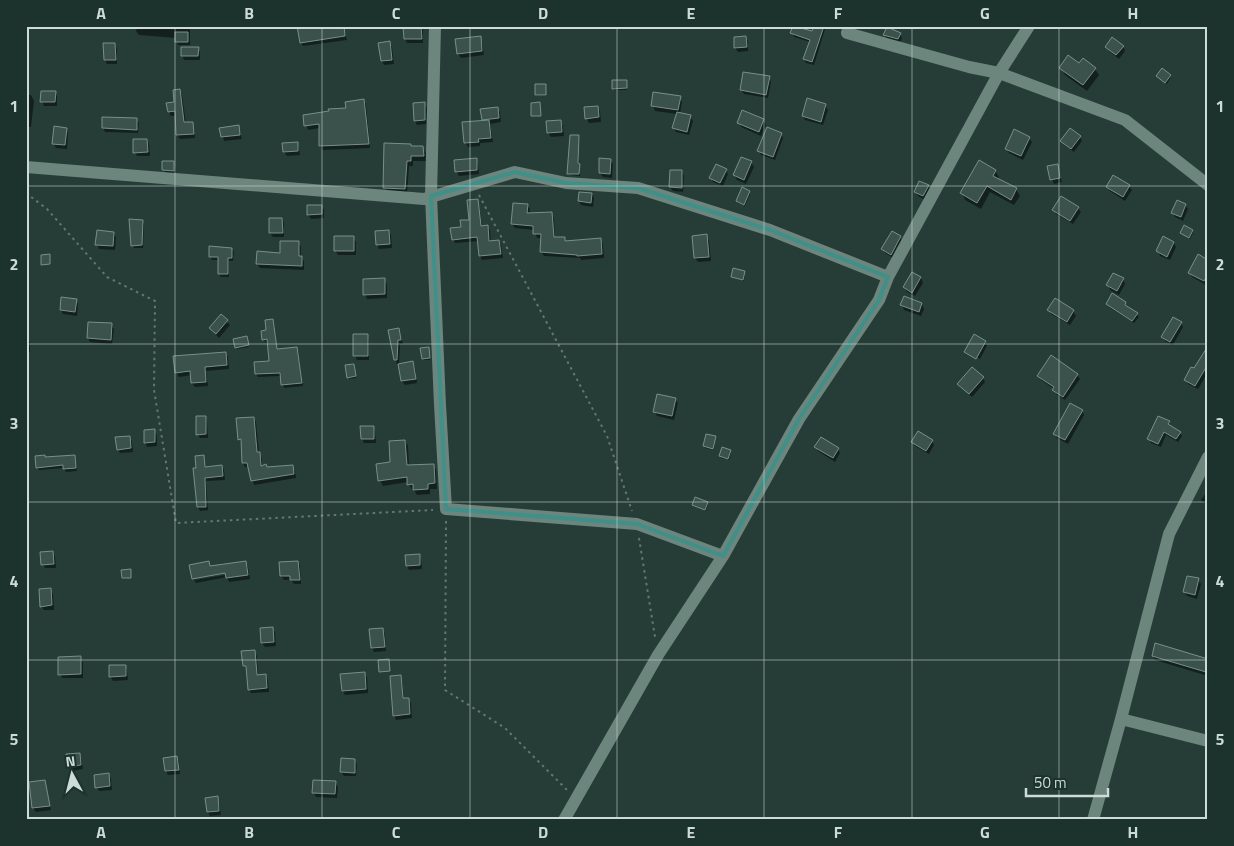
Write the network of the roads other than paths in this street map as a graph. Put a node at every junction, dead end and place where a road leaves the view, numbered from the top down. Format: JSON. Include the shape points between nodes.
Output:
{"nodes":[{"id":1,"x":435,"y":26,"type":"edge"},
{"id":2,"x":849,"y":26,"type":"edge"},
{"id":3,"x":1029,"y":26,"type":"edge"},
{"id":4,"x":999,"y":73,"type":"junction"},
{"id":5,"x":26,"y":167,"type":"edge"},
{"id":6,"x":1208,"y":185,"type":"edge"},
{"id":7,"x":431,"y":196,"type":"junction"},
{"id":8,"x":888,"y":278,"type":"junction"},
{"id":9,"x":1208,"y":457,"type":"edge"},
{"id":10,"x":723,"y":556,"type":"junction"},
{"id":11,"x":1121,"y":719,"type":"junction"},
{"id":12,"x":1208,"y":741,"type":"edge"},
{"id":13,"x":564,"y":820,"type":"edge"},
{"id":14,"x":1093,"y":820,"type":"edge"}],
"edges":[{"from":1,"to":7,"type":"street"},
{"from":2,"to":4,"type":"street","via":[[847,34],[969,68]]},
{"from":3,"to":4,"type":"street"},
{"from":4,"to":6,"type":"street","via":[[1125,120]]},
{"from":4,"to":8,"type":"street"},
{"from":5,"to":7,"type":"street","via":[[424,199]]},
{"from":7,"to":8,"type":"street","via":[[515,172],[566,183],[638,188],[770,230]]},
{"from":7,"to":10,"type":"street","via":[[446,509],[637,524]]},
{"from":8,"to":10,"type":"street","via":[[879,300],[799,419]]},
{"from":9,"to":11,"type":"street","via":[[1169,534]]},
{"from":10,"to":13,"type":"street","via":[[658,655]]},
{"from":11,"to":12,"type":"street"},
{"from":11,"to":14,"type":"street"}]}
